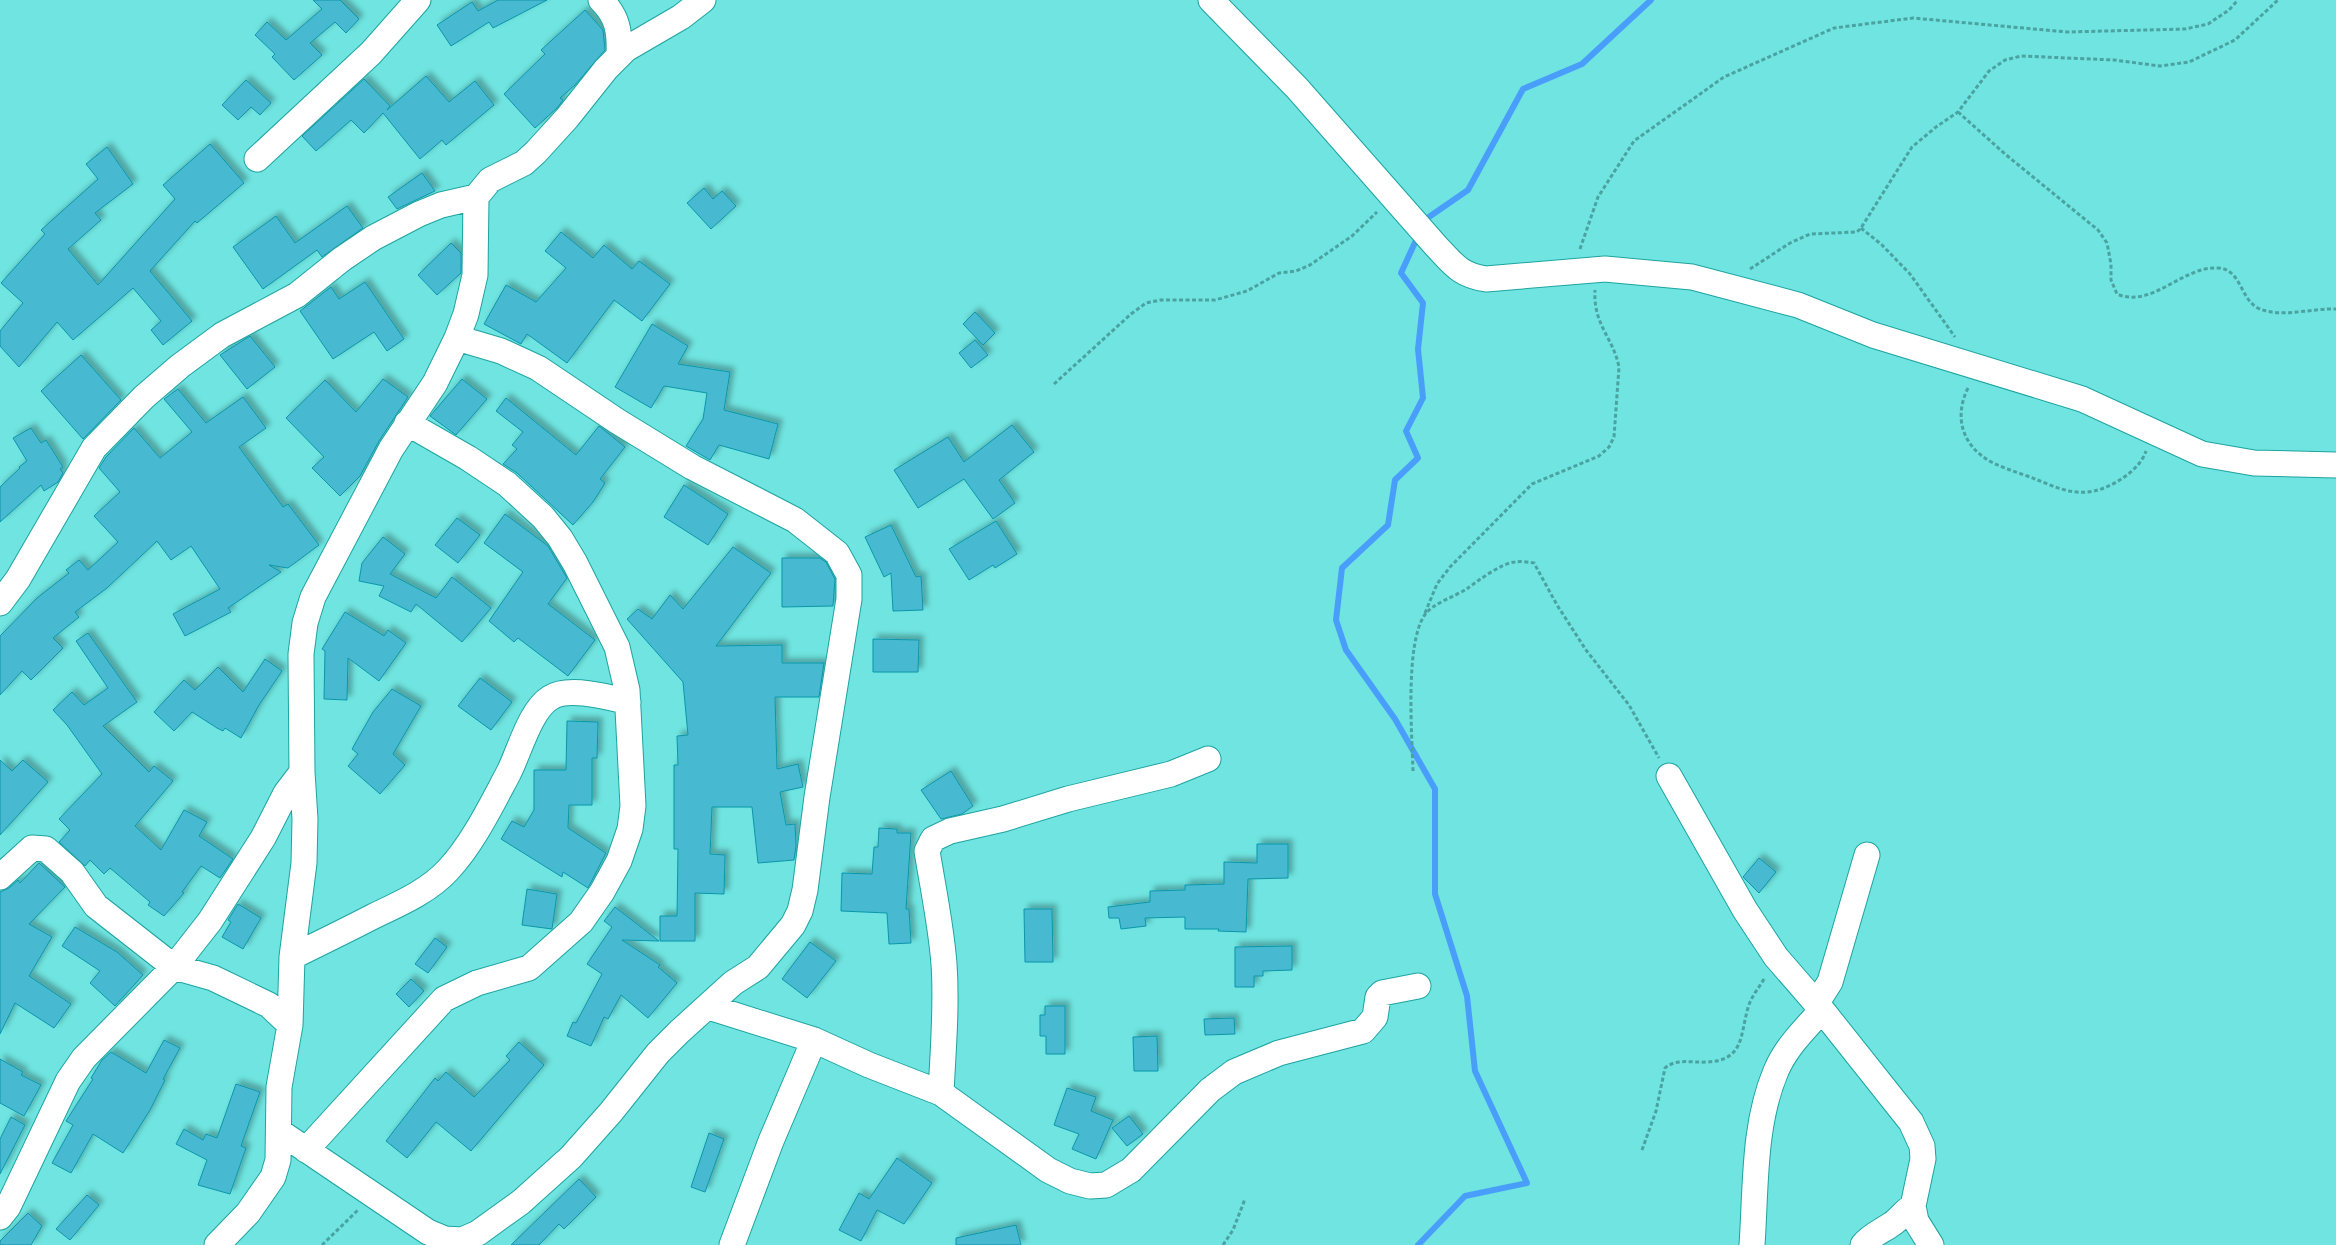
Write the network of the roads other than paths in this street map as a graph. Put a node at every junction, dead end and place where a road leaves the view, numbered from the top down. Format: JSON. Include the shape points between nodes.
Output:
{"nodes":[{"id":1,"x":418,"y":0,"type":"edge"},
{"id":2,"x":601,"y":0,"type":"edge"},
{"id":3,"x":703,"y":0,"type":"edge"},
{"id":4,"x":1211,"y":0,"type":"edge"},
{"id":5,"x":619,"y":56,"type":"junction"},
{"id":6,"x":257,"y":159,"type":"dead end"},
{"id":7,"x":476,"y":197,"type":"junction"},
{"id":8,"x":458,"y":338,"type":"junction"},
{"id":9,"x":407,"y":423,"type":"junction"},
{"id":10,"x":2336,"y":466,"type":"edge"},
{"id":11,"x":0,"y":603,"type":"edge"},
{"id":12,"x":628,"y":702,"type":"junction"},
{"id":13,"x":1208,"y":759,"type":"dead end"},
{"id":14,"x":302,"y":772,"type":"junction"},
{"id":15,"x":1670,"y":776,"type":"road end"},
{"id":16,"x":1867,"y":855,"type":"dead end"},
{"id":17,"x":0,"y":877,"type":"edge"},
{"id":18,"x":292,"y":957,"type":"junction"},
{"id":19,"x":174,"y":967,"type":"junction"},
{"id":20,"x":1418,"y":986,"type":"dead end"},
{"id":21,"x":709,"y":1007,"type":"junction"},
{"id":22,"x":1819,"y":1007,"type":"junction"},
{"id":23,"x":290,"y":1025,"type":"junction"},
{"id":24,"x":814,"y":1040,"type":"junction"},
{"id":25,"x":940,"y":1093,"type":"junction"},
{"id":26,"x":280,"y":1132,"type":"junction"},
{"id":27,"x":306,"y":1150,"type":"junction"},
{"id":28,"x":1913,"y":1206,"type":"junction"},
{"id":29,"x":0,"y":1217,"type":"edge"},
{"id":30,"x":472,"y":1239,"type":"edge"},
{"id":31,"x":217,"y":1245,"type":"edge"},
{"id":32,"x":732,"y":1245,"type":"edge"},
{"id":33,"x":1752,"y":1245,"type":"edge"},
{"id":34,"x":1863,"y":1245,"type":"edge"},
{"id":35,"x":1931,"y":1245,"type":"edge"}],
"edges":[{"from":1,"to":6,"type":"street","via":[[371,53]]},
{"from":2,"to":5,"type":"street","via":[[618,24]]},
{"from":3,"to":5,"type":"street"},
{"from":4,"to":10,"type":"street","via":[[1297,88],[1436,246],[1469,276],[1486,279],[1605,269],[1692,277],[1825,314],[1873,335],[2082,400],[2202,454],[2254,463]]},
{"from":5,"to":7,"type":"street","via":[[536,152],[524,163],[490,180]]},
{"from":7,"to":8,"type":"street","via":[[475,275]]},
{"from":7,"to":11,"type":"street","via":[[441,205],[373,238],[342,258],[297,295],[222,335],[180,366],[94,448],[18,579]]},
{"from":8,"to":9,"type":"street","via":[[435,383]]},
{"from":8,"to":21,"type":"street","via":[[530,364],[692,467],[795,520],[837,553],[849,575],[849,599],[800,911],[793,925],[758,967],[733,983]]},
{"from":9,"to":12,"type":"street","via":[[468,458],[506,484],[543,516],[575,563],[618,647]]},
{"from":9,"to":14,"type":"street","via":[[324,574],[305,624],[301,654]]},
{"from":12,"to":18,"type":"street","via":[[580,694],[550,698],[526,730],[477,831],[448,870],[393,907]]},
{"from":12,"to":27,"type":"street","via":[[633,806],[630,829],[619,861],[590,910],[529,968],[477,983],[444,999]]},
{"from":13,"to":25,"type":"street","via":[[1171,774],[950,831],[929,843],[927,850],[944,964]]},
{"from":14,"to":18,"type":"street","via":[[304,863]]},
{"from":14,"to":19,"type":"street","via":[[286,793],[232,888]]},
{"from":15,"to":22,"type":"street","via":[[1745,910],[1776,957]]},
{"from":16,"to":22,"type":"street","via":[[1830,982]]},
{"from":17,"to":19,"type":"street","via":[[32,848],[46,849],[72,872],[96,906]]},
{"from":18,"to":23,"type":"street"},
{"from":19,"to":23,"type":"street","via":[[213,978],[269,1005]]},
{"from":19,"to":29,"type":"street","via":[[73,1073],[8,1207]]},
{"from":20,"to":25,"type":"street","via":[[1382,993],[1378,997],[1375,1017],[1363,1032],[1279,1053],[1234,1072],[1210,1090],[1131,1170],[1106,1185],[1090,1186],[1070,1181],[1048,1170]]},
{"from":21,"to":24,"type":"street"},
{"from":21,"to":30,"type":"street","via":[[658,1053],[571,1157],[521,1202]]},
{"from":22,"to":28,"type":"street","via":[[1893,1097],[1918,1133],[1923,1159]]},
{"from":22,"to":33,"type":"street","via":[[1776,1071],[1764,1112],[1757,1158]]},
{"from":23,"to":26,"type":"street","via":[[279,1087]]},
{"from":24,"to":25,"type":"street","via":[[869,1066]]},
{"from":24,"to":32,"type":"street"},
{"from":26,"to":27,"type":"street"},
{"from":26,"to":31,"type":"street","via":[[273,1177],[248,1213]]},
{"from":27,"to":30,"type":"street","via":[[428,1232],[445,1239]]},
{"from":28,"to":34,"type":"street","via":[[1894,1224],[1876,1233]]},
{"from":28,"to":35,"type":"street","via":[[1916,1221]]}]}
